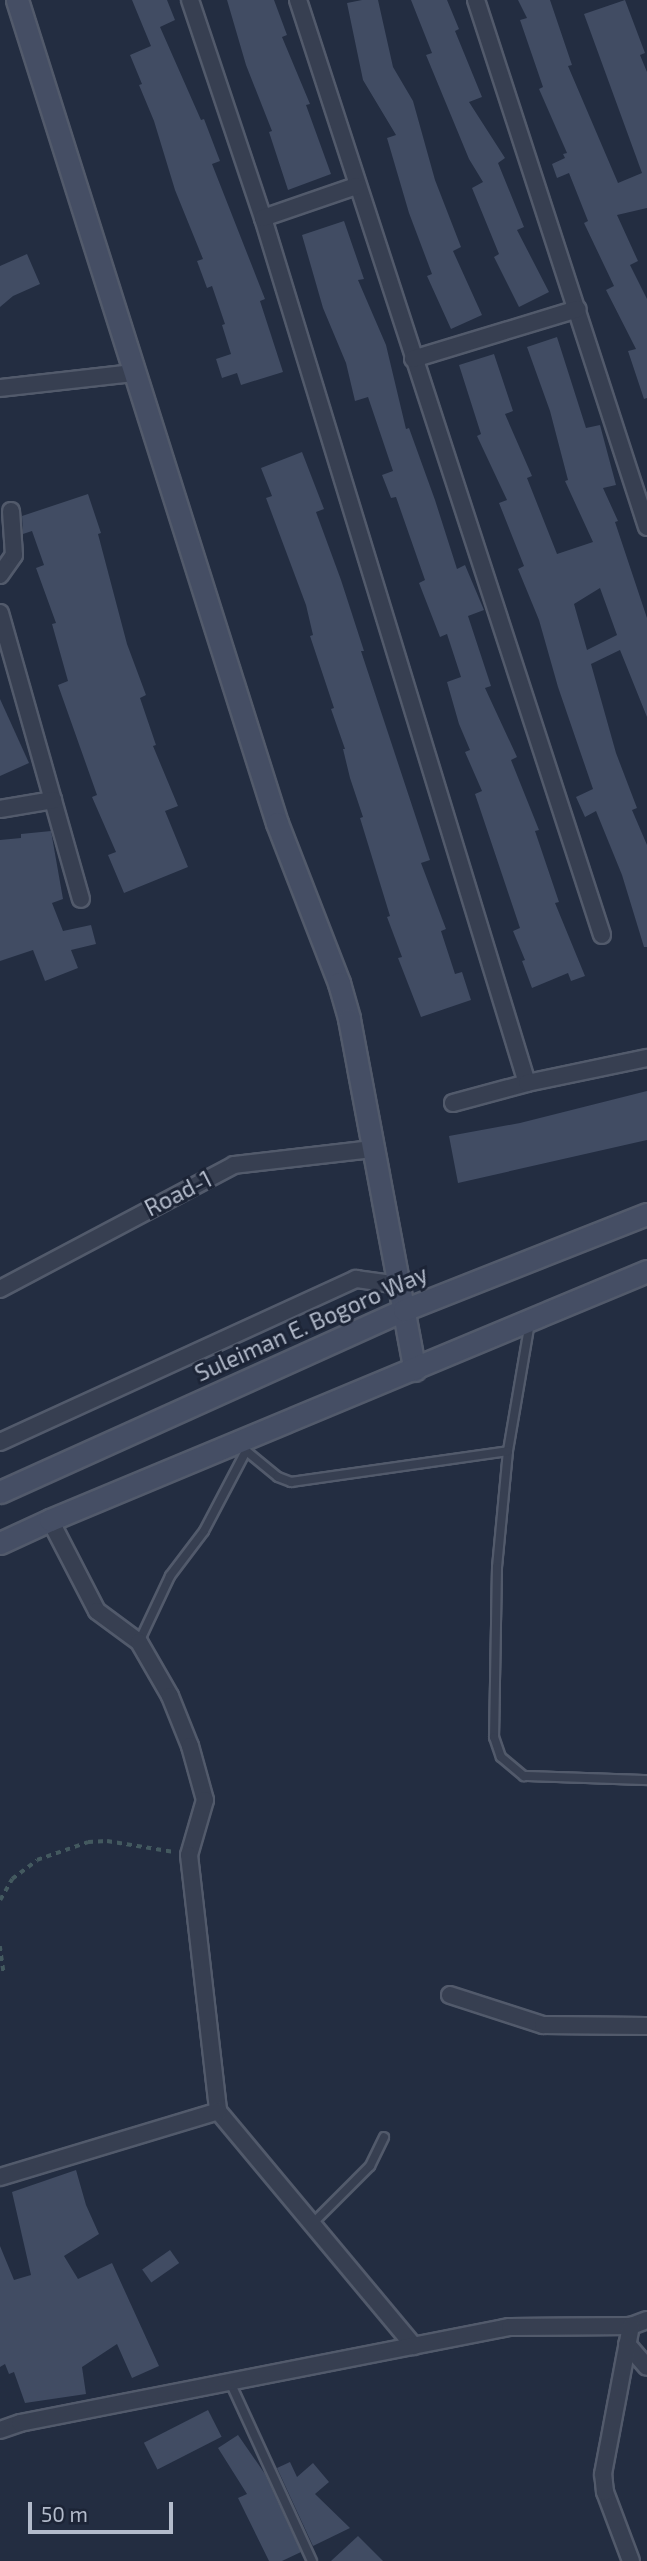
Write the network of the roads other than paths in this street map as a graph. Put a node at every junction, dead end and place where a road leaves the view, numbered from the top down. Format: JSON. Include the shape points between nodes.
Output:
{"nodes":[{"id":1,"x":17,"y":0,"type":"edge"},
{"id":2,"x":190,"y":0,"type":"edge"},
{"id":3,"x":298,"y":0,"type":"edge"},
{"id":4,"x":476,"y":0,"type":"edge"},
{"id":5,"x":356,"y":186,"type":"junction"},
{"id":6,"x":263,"y":218,"type":"junction"},
{"id":7,"x":578,"y":309,"type":"junction"},
{"id":8,"x":413,"y":359,"type":"junction"},
{"id":9,"x":134,"y":373,"type":"junction"},
{"id":10,"x":0,"y":388,"type":"edge"},
{"id":11,"x":643,"y":503,"type":"edge"},
{"id":12,"x":11,"y":511,"type":"dead end"},
{"id":13,"x":647,"y":527,"type":"edge"},
{"id":14,"x":0,"y":575,"type":"edge"},
{"id":15,"x":0,"y":613,"type":"edge"},
{"id":16,"x":52,"y":800,"type":"junction"},
{"id":17,"x":0,"y":809,"type":"edge"},
{"id":18,"x":81,"y":899,"type":"dead end"},
{"id":19,"x":603,"y":935,"type":"dead end"},
{"id":20,"x":647,"y":1058,"type":"edge"},
{"id":21,"x":527,"y":1083,"type":"junction"},
{"id":22,"x":453,"y":1103,"type":"dead end"},
{"id":23,"x":373,"y":1149,"type":"junction"},
{"id":24,"x":647,"y":1214,"type":"edge"},
{"id":25,"x":647,"y":1271,"type":"edge"},
{"id":26,"x":399,"y":1285,"type":"junction"},
{"id":27,"x":0,"y":1289,"type":"edge"},
{"id":28,"x":404,"y":1310,"type":"junction"},
{"id":29,"x":531,"y":1319,"type":"junction"},
{"id":30,"x":415,"y":1370,"type":"junction"},
{"id":31,"x":0,"y":1442,"type":"edge"},
{"id":32,"x":241,"y":1447,"type":"junction"},
{"id":33,"x":508,"y":1451,"type":"junction"},
{"id":34,"x":0,"y":1492,"type":"edge"},
{"id":35,"x":50,"y":1520,"type":"junction"},
{"id":36,"x":0,"y":1543,"type":"edge"},
{"id":37,"x":139,"y":1642,"type":"junction"},
{"id":38,"x":647,"y":1780,"type":"edge"},
{"id":39,"x":450,"y":1995,"type":"dead end"},
{"id":40,"x":647,"y":2026,"type":"edge"},
{"id":41,"x":218,"y":2111,"type":"junction"},
{"id":42,"x":384,"y":2137,"type":"dead end"},
{"id":43,"x":0,"y":2177,"type":"edge"},
{"id":44,"x":312,"y":2224,"type":"junction"},
{"id":45,"x":647,"y":2320,"type":"edge"},
{"id":46,"x":631,"y":2326,"type":"junction"},
{"id":47,"x":627,"y":2344,"type":"junction"},
{"id":48,"x":414,"y":2346,"type":"junction"},
{"id":49,"x":647,"y":2367,"type":"edge"},
{"id":50,"x":230,"y":2382,"type":"junction"},
{"id":51,"x":0,"y":2430,"type":"edge"},
{"id":52,"x":313,"y":2561,"type":"edge"},
{"id":53,"x":631,"y":2561,"type":"edge"}],
"edges":[{"from":1,"to":9,"type":"street"},
{"from":2,"to":6,"type":"street"},
{"from":3,"to":5,"type":"street"},
{"from":4,"to":7,"type":"street"},
{"from":5,"to":6,"type":"street"},
{"from":5,"to":8,"type":"street"},
{"from":6,"to":21,"type":"street"},
{"from":7,"to":8,"type":"street"},
{"from":7,"to":11,"type":"street"},
{"from":8,"to":19,"type":"street"},
{"from":9,"to":10,"type":"street"},
{"from":9,"to":23,"type":"street","via":[[277,822],[338,983]]},
{"from":11,"to":13,"type":"street"},
{"from":12,"to":14,"type":"street","via":[[14,555]]},
{"from":15,"to":16,"type":"street"},
{"from":16,"to":17,"type":"street"},
{"from":16,"to":18,"type":"street"},
{"from":20,"to":21,"type":"street"},
{"from":21,"to":22,"type":"street"},
{"from":23,"to":26,"type":"street"},
{"from":23,"to":27,"type":"street","name":"Road-1","via":[[234,1165]]},
{"from":24,"to":28,"type":"street","name":"Suleiman E. Bogoro Way"},
{"from":25,"to":29,"type":"street"},
{"from":26,"to":28,"type":"street"},
{"from":26,"to":31,"type":"street","via":[[356,1279]]},
{"from":28,"to":30,"type":"street"},
{"from":28,"to":34,"type":"street","name":"Suleiman E. Bogoro Way"},
{"from":29,"to":30,"type":"street"},
{"from":29,"to":33,"type":"lane"},
{"from":30,"to":32,"type":"street"},
{"from":32,"to":33,"type":"lane","via":[[291,1482]]},
{"from":32,"to":35,"type":"street"},
{"from":32,"to":37,"type":"lane","via":[[204,1531],[170,1576]]},
{"from":33,"to":38,"type":"lane","via":[[497,1580],[494,1737],[501,1757],[524,1776]]},
{"from":35,"to":36,"type":"street"},
{"from":35,"to":37,"type":"street","via":[[97,1611]]},
{"from":37,"to":41,"type":"street","via":[[170,1696],[205,1800],[189,1854]]},
{"from":39,"to":40,"type":"street","via":[[531,2023]]},
{"from":41,"to":43,"type":"street"},
{"from":41,"to":44,"type":"street"},
{"from":42,"to":44,"type":"lane","via":[[369,2166]]},
{"from":44,"to":48,"type":"street"},
{"from":45,"to":46,"type":"street"},
{"from":46,"to":47,"type":"street"},
{"from":46,"to":48,"type":"street","via":[[526,2325]]},
{"from":47,"to":49,"type":"street"},
{"from":47,"to":53,"type":"street","via":[[603,2474],[605,2492]]},
{"from":48,"to":50,"type":"street"},
{"from":50,"to":51,"type":"street"},
{"from":50,"to":52,"type":"lane"}]}
